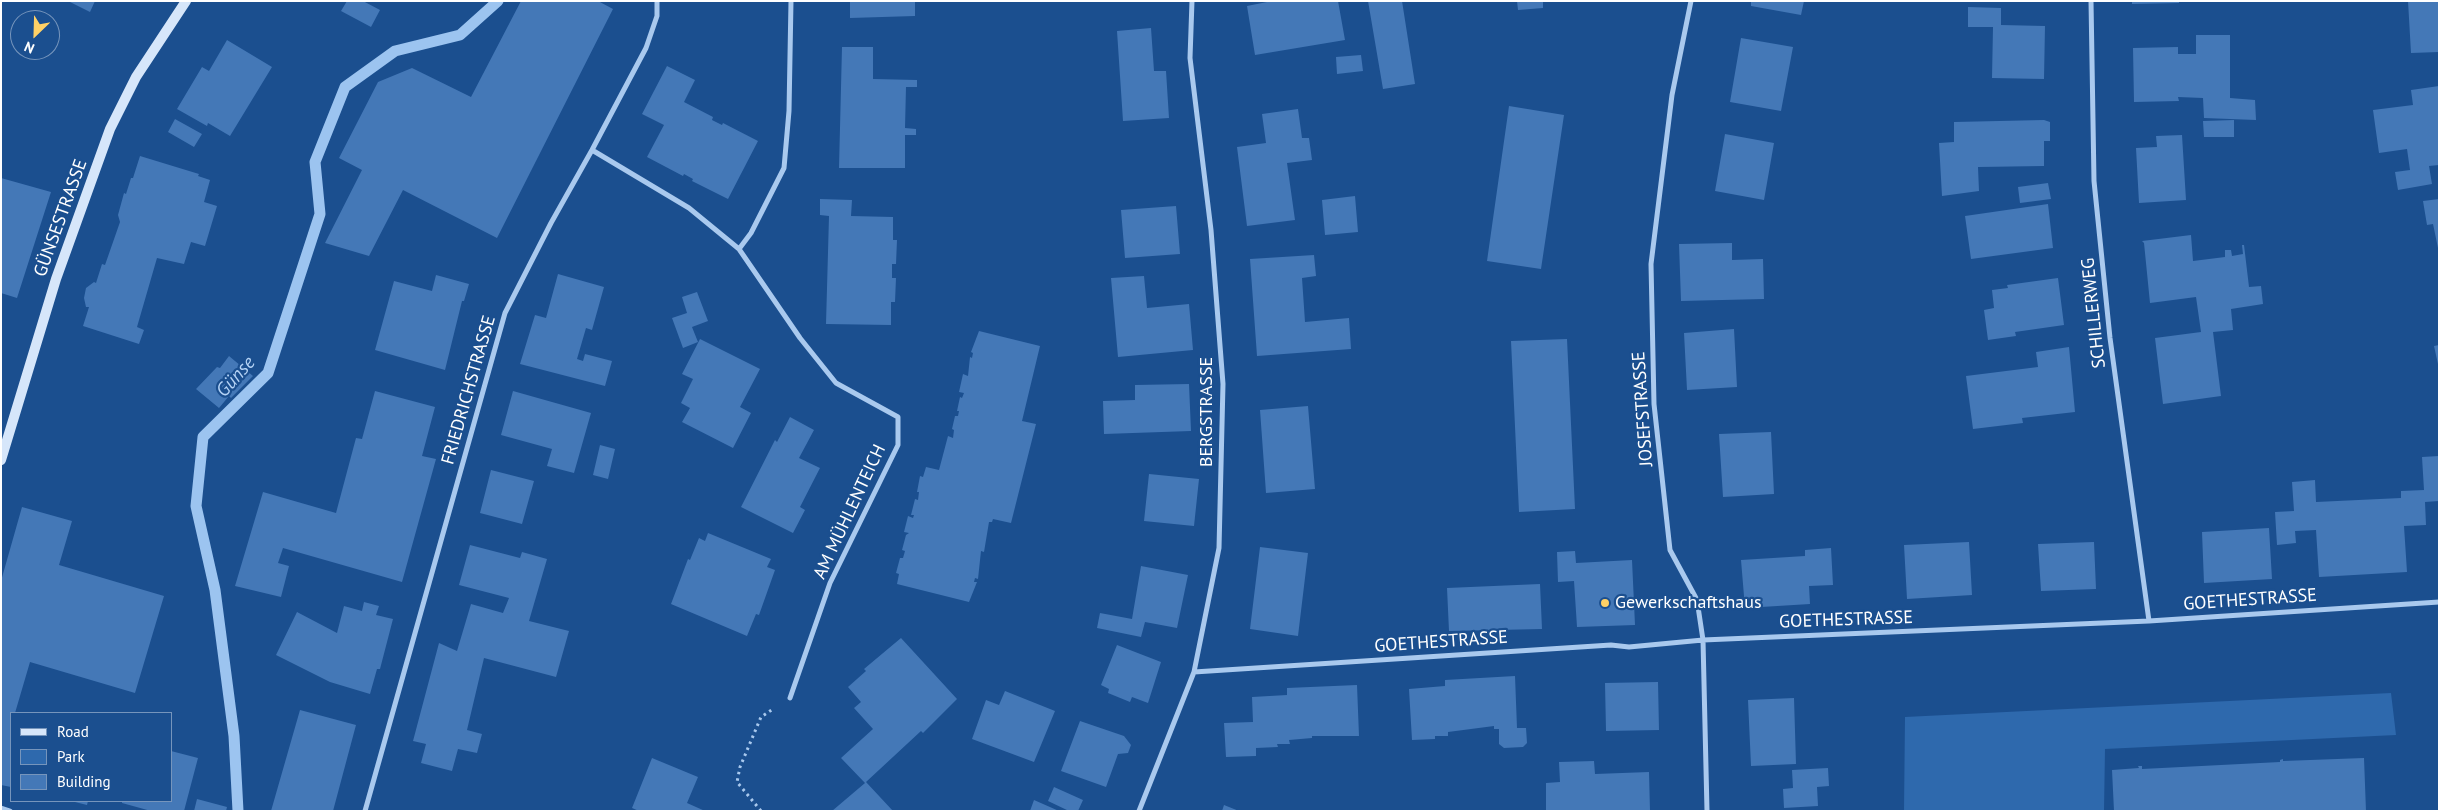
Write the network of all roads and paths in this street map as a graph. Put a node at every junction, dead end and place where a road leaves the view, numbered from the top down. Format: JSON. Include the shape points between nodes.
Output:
{"nodes":[{"id":1,"x":186,"y":1,"type":"edge"},
{"id":2,"x":657,"y":1,"type":"edge"},
{"id":3,"x":791,"y":1,"type":"edge"},
{"id":4,"x":1192,"y":1,"type":"edge"},
{"id":5,"x":1691,"y":1,"type":"edge"},
{"id":6,"x":2091,"y":1,"type":"edge"},
{"id":7,"x":592,"y":150,"type":"junction"},
{"id":8,"x":739,"y":249,"type":"junction"},
{"id":9,"x":1,"y":460,"type":"edge"},
{"id":10,"x":2439,"y":602,"type":"edge"},
{"id":11,"x":2149,"y":620,"type":"junction"},
{"id":12,"x":1703,"y":640,"type":"junction"},
{"id":13,"x":1194,"y":672,"type":"junction"},
{"id":14,"x":790,"y":698,"type":"joint"},
{"id":15,"x":1,"y":808,"type":"edge"},
{"id":16,"x":10,"y":811,"type":"edge"},
{"id":17,"x":365,"y":811,"type":"edge"},
{"id":18,"x":761,"y":811,"type":"edge"},
{"id":19,"x":1139,"y":811,"type":"edge"},
{"id":20,"x":1707,"y":811,"type":"edge"}],
"edges":[{"from":1,"to":9,"type":"street","name":"GÜNSESTRASSE","via":[[136,77],[110,130],[56,279]]},
{"from":2,"to":7,"type":"street","name":"FRIEDRICHSTRASSE","via":[[657,16],[646,48]]},
{"from":3,"to":8,"type":"street","via":[[789,111],[784,168],[751,233]]},
{"from":4,"to":13,"type":"street","name":"BERGSTRASSE","via":[[1190,58],[1211,230],[1223,384],[1219,548]]},
{"from":5,"to":12,"type":"street","name":"JOSEFSTRASSE","via":[[1672,95],[1650,264],[1654,404],[1670,550],[1697,600]]},
{"from":6,"to":11,"type":"street","name":"SCHILLERWEG","via":[[2094,181],[2110,338]]},
{"from":7,"to":8,"type":"street","name":"AM MÜHLENTEICH","via":[[689,208]]},
{"from":7,"to":17,"type":"street","name":"FRIEDRICHSTRASSE","via":[[505,313]]},
{"from":8,"to":14,"type":"street","name":"AM MÜHLENTEICH","via":[[800,338],[836,383],[898,417],[898,445],[830,583]]},
{"from":10,"to":11,"type":"street","name":"GOETHESTRASSE"},
{"from":11,"to":12,"type":"street","name":"GOETHESTRASSE"},
{"from":12,"to":13,"type":"street","name":"GOETHESTRASSE"},
{"from":12,"to":20,"type":"street","name":"JOSEFSTRASSE"},
{"from":13,"to":19,"type":"street","name":"BERGSTRASSE"},
{"from":14,"to":18,"type":"path","via":[[761,717],[736,782]]},
{"from":15,"to":16,"type":"street"}]}
